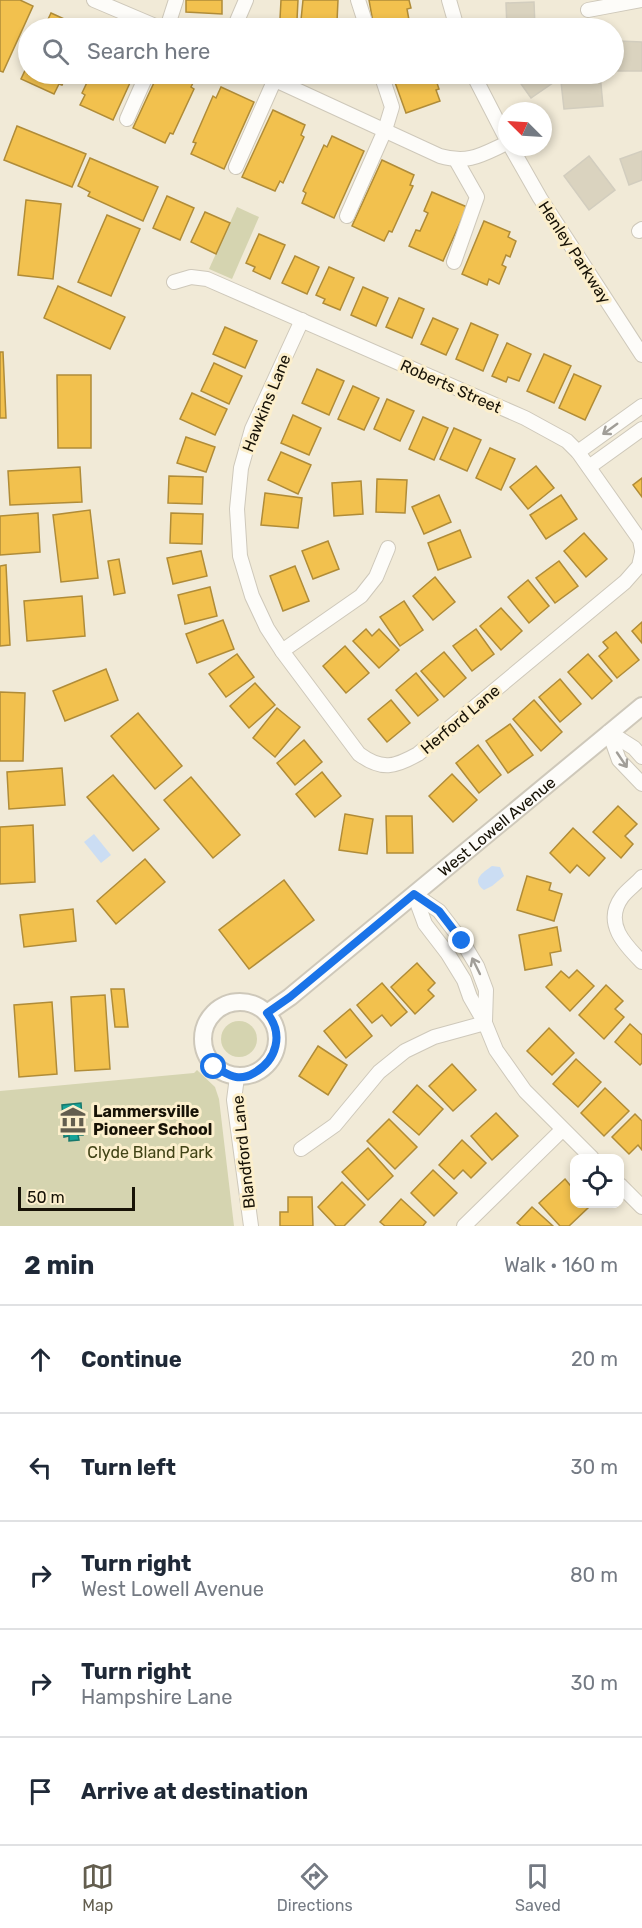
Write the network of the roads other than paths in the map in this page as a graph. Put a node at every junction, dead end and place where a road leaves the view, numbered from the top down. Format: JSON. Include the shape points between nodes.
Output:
{"nodes":[{"id":1,"x":94,"y":0,"type":"edge"},
{"id":2,"x":176,"y":0,"type":"edge"},
{"id":3,"x":246,"y":0,"type":"edge"},
{"id":4,"x":358,"y":0,"type":"edge"},
{"id":5,"x":449,"y":0,"type":"edge"},
{"id":6,"x":641,"y":0,"type":"edge"},
{"id":7,"x":588,"y":10,"type":"dead end"},
{"id":8,"x":136,"y":18,"type":"edge"},
{"id":9,"x":170,"y":18,"type":"edge"},
{"id":10,"x":238,"y":18,"type":"edge"},
{"id":11,"x":364,"y":18,"type":"edge"},
{"id":12,"x":455,"y":18,"type":"edge"},
{"id":13,"x":143,"y":84,"type":"edge"},
{"id":14,"x":276,"y":84,"type":"edge"},
{"id":15,"x":291,"y":84,"type":"edge"},
{"id":16,"x":384,"y":84,"type":"edge"},
{"id":17,"x":478,"y":84,"type":"edge"},
{"id":18,"x":127,"y":120,"type":"dead end"},
{"id":19,"x":498,"y":123,"type":"edge"},
{"id":20,"x":385,"y":130,"type":"junction"},
{"id":21,"x":498,"y":145,"type":"edge"},
{"id":22,"x":516,"y":156,"type":"edge"},
{"id":23,"x":456,"y":160,"type":"junction"},
{"id":24,"x":236,"y":167,"type":"dead end"},
{"id":25,"x":347,"y":216,"type":"dead end"},
{"id":26,"x":454,"y":262,"type":"dead end"},
{"id":27,"x":174,"y":282,"type":"dead end"},
{"id":28,"x":302,"y":320,"type":"junction"},
{"id":29,"x":642,"y":355,"type":"edge"},
{"id":30,"x":642,"y":406,"type":"edge"},
{"id":31,"x":642,"y":429,"type":"edge"},
{"id":32,"x":578,"y":452,"type":"junction"},
{"id":33,"x":590,"y":467,"type":"junction"},
{"id":34,"x":388,"y":548,"type":"dead end"},
{"id":35,"x":642,"y":551,"type":"edge"},
{"id":36,"x":282,"y":651,"type":"junction"},
{"id":37,"x":642,"y":706,"type":"edge"},
{"id":38,"x":609,"y":732,"type":"junction"},
{"id":39,"x":642,"y":757,"type":"edge"},
{"id":40,"x":642,"y":784,"type":"edge"},
{"id":41,"x":642,"y":877,"type":"edge"},
{"id":42,"x":414,"y":894,"type":"junction"},
{"id":43,"x":642,"y":962,"type":"edge"},
{"id":44,"x":267,"y":1013,"type":"junction"},
{"id":45,"x":485,"y":1023,"type":"junction"},
{"id":46,"x":237,"y":1077,"type":"junction"},
{"id":47,"x":562,"y":1130,"type":"junction"},
{"id":48,"x":301,"y":1149,"type":"dead end"},
{"id":49,"x":588,"y":1154,"type":"edge"},
{"id":50,"x":624,"y":1189,"type":"edge"},
{"id":51,"x":642,"y":1207,"type":"edge"},
{"id":52,"x":250,"y":1226,"type":"edge"},
{"id":53,"x":464,"y":1226,"type":"edge"}],
"edges":[{"from":1,"to":8,"type":"street"},
{"from":2,"to":9,"type":"street"},
{"from":3,"to":10,"type":"street"},
{"from":4,"to":11,"type":"street"},
{"from":5,"to":12,"type":"street"},
{"from":6,"to":7,"type":"street"},
{"from":13,"to":18,"type":"street"},
{"from":14,"to":24,"type":"street"},
{"from":15,"to":20,"type":"street"},
{"from":16,"to":20,"type":"street","via":[[392,107]]},
{"from":17,"to":19,"type":"street"},
{"from":20,"to":23,"type":"street"},
{"from":20,"to":25,"type":"street"},
{"from":21,"to":23,"type":"street","via":[[467,160]]},
{"from":22,"to":29,"type":"street","name":"Henley Parkway"},
{"from":23,"to":26,"type":"street","via":[[477,197]]},
{"from":27,"to":28,"type":"street","name":"Roberts Street","via":[[191,277],[207,279]]},
{"from":28,"to":32,"type":"street","name":"Roberts Street","via":[[525,418],[567,441]]},
{"from":28,"to":36,"type":"street","name":"Hawkins Lane","via":[[252,429],[241,468],[237,510],[240,556],[252,596]]},
{"from":30,"to":32,"type":"street","one_way":true},
{"from":31,"to":33,"type":"street"},
{"from":32,"to":33,"type":"street","name":"Roberts Street"},
{"from":33,"to":35,"type":"street","name":"Herford Lane","via":[[640,540]]},
{"from":34,"to":36,"type":"street","via":[[376,577],[361,596]]},
{"from":35,"to":36,"type":"street","name":"Herford Lane","via":[[639,566],[625,582],[401,764],[388,766],[368,761],[359,754]]},
{"from":37,"to":38,"type":"street","name":"West Lowell Avenue"},
{"from":38,"to":39,"type":"street"},
{"from":38,"to":40,"type":"street","one_way":true,"via":[[619,760]]},
{"from":38,"to":42,"type":"street","name":"West Lowell Avenue"},
{"from":41,"to":43,"type":"street","via":[[621,898],[616,931]]},
{"from":42,"to":44,"type":"street","name":"West Lowell Avenue"},
{"from":42,"to":45,"type":"street","via":[[425,924],[453,963]]},
{"from":45,"to":42,"type":"street","one_way":true,"via":[[486,990],[477,966],[439,911]]},
{"from":44,"to":46,"type":"street","via":[[277,1037],[274,1054],[265,1067]]},
{"from":44,"to":46,"type":"street","via":[[253,1004],[236,1002],[219,1008],[207,1020],[202,1036],[204,1053],[214,1067]]},
{"from":45,"to":47,"type":"street","via":[[496,1050],[525,1091]]},
{"from":45,"to":48,"type":"street","via":[[434,1037],[405,1051],[379,1072],[335,1125]]},
{"from":46,"to":52,"type":"street","name":"Blandford Lane","via":[[234,1100]]},
{"from":47,"to":49,"type":"street"},
{"from":47,"to":53,"type":"street"},
{"from":50,"to":51,"type":"street"}]}
